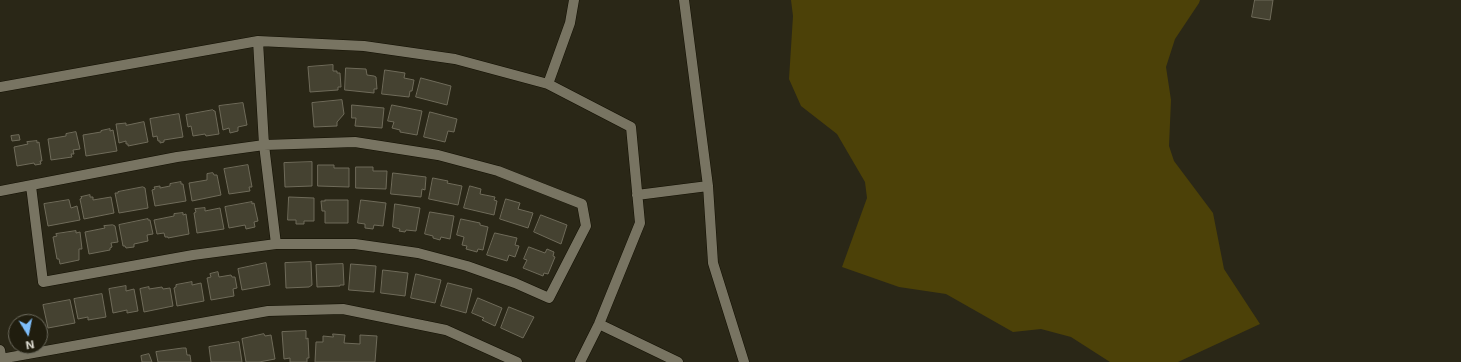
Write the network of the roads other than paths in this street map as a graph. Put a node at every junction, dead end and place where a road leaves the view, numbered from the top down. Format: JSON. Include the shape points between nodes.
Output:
{"nodes":[{"id":1,"x":574,"y":0,"type":"edge"},
{"id":2,"x":684,"y":0,"type":"edge"},
{"id":3,"x":258,"y":41,"type":"junction"},
{"id":4,"x":548,"y":84,"type":"junction"},
{"id":5,"x":0,"y":87,"type":"edge"},
{"id":6,"x":264,"y":145,"type":"junction"},
{"id":7,"x":31,"y":186,"type":"junction"},
{"id":8,"x":708,"y":186,"type":"junction"},
{"id":9,"x":0,"y":191,"type":"edge"},
{"id":10,"x":637,"y":195,"type":"junction"},
{"id":11,"x":276,"y":244,"type":"junction"},
{"id":12,"x":599,"y":324,"type":"junction"},
{"id":13,"x":1,"y":358,"type":"edge"},
{"id":14,"x":517,"y":362,"type":"edge"},
{"id":15,"x":580,"y":362,"type":"edge"},
{"id":16,"x":678,"y":362,"type":"edge"},
{"id":17,"x":744,"y":362,"type":"edge"}],
"edges":[{"from":1,"to":4,"type":"street","via":[[570,23]]},
{"from":2,"to":8,"type":"street"},
{"from":3,"to":4,"type":"street","via":[[364,46],[455,59]]},
{"from":3,"to":5,"type":"street"},
{"from":3,"to":6,"type":"street"},
{"from":4,"to":10,"type":"street","via":[[632,127]]},
{"from":6,"to":7,"type":"street","via":[[177,157]]},
{"from":6,"to":11,"type":"street"},
{"from":6,"to":11,"type":"street","via":[[355,142],[438,155],[498,171],[582,204],[586,226],[549,298],[467,266],[418,253],[355,244]]},
{"from":7,"to":9,"type":"street"},
{"from":7,"to":11,"type":"street","via":[[43,282],[193,255]]},
{"from":8,"to":10,"type":"street"},
{"from":8,"to":17,"type":"street","via":[[713,263]]},
{"from":10,"to":12,"type":"street","via":[[640,223]]},
{"from":12,"to":15,"type":"street"},
{"from":12,"to":16,"type":"street"},
{"from":13,"to":14,"type":"street","via":[[268,311],[343,308],[446,330]]}]}
